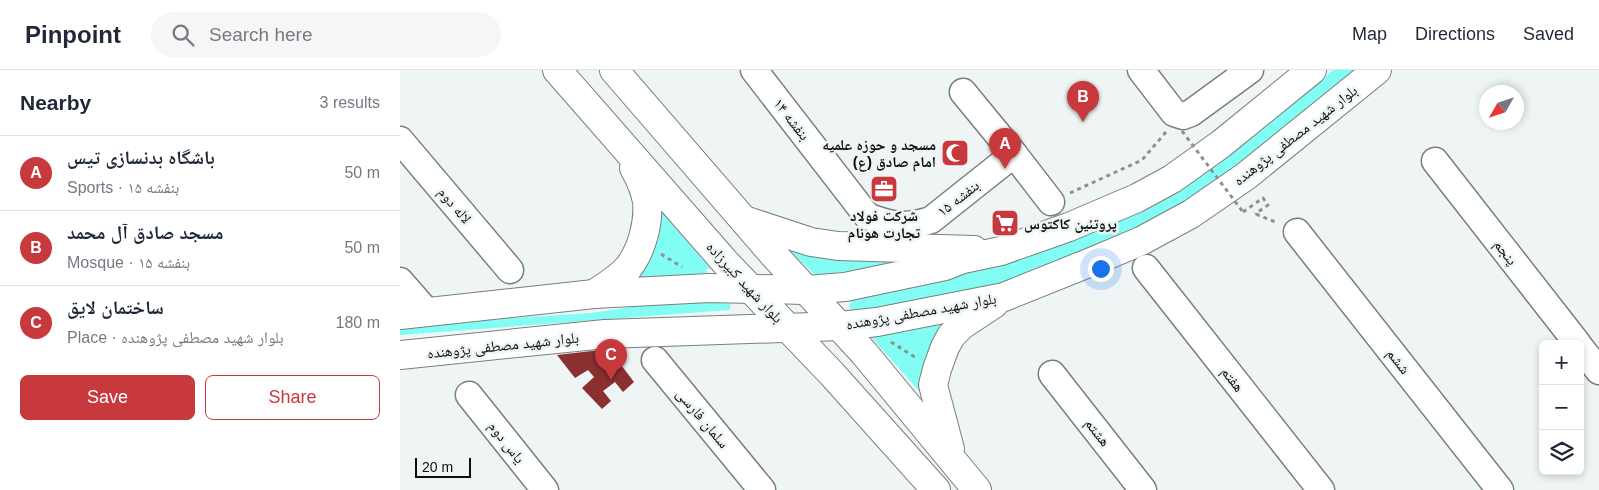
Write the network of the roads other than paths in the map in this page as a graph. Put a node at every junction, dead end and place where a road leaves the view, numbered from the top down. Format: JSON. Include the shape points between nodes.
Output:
{"nodes":[{"id":1,"x":557,"y":70,"type":"edge"},
{"id":2,"x":614,"y":70,"type":"edge"},
{"id":3,"x":754,"y":70,"type":"edge"},
{"id":4,"x":1141,"y":70,"type":"edge"},
{"id":5,"x":1250,"y":70,"type":"edge"},
{"id":6,"x":1312,"y":70,"type":"edge"},
{"id":7,"x":1377,"y":70,"type":"edge"},
{"id":8,"x":963,"y":92,"type":"dead end"},
{"id":9,"x":615,"y":137,"type":"junction"},
{"id":10,"x":400,"y":140,"type":"edge"},
{"id":11,"x":1014,"y":154,"type":"junction"},
{"id":12,"x":1434,"y":161,"type":"dead end"},
{"id":13,"x":1051,"y":202,"type":"road end"},
{"id":14,"x":868,"y":216,"type":"joint"},
{"id":15,"x":744,"y":220,"type":"junction"},
{"id":16,"x":1297,"y":232,"type":"dead end"},
{"id":17,"x":1001,"y":251,"type":"junction"},
{"id":18,"x":1146,"y":268,"type":"dead end"},
{"id":19,"x":510,"y":270,"type":"dead end"},
{"id":20,"x":400,"y":281,"type":"edge"},
{"id":21,"x":750,"y":289,"type":"junction"},
{"id":22,"x":806,"y":290,"type":"junction"},
{"id":23,"x":594,"y":294,"type":"junction"},
{"id":24,"x":1004,"y":297,"type":"junction"},
{"id":25,"x":427,"y":312,"type":"junction"},
{"id":26,"x":400,"y":315,"type":"edge"},
{"id":27,"x":840,"y":326,"type":"junction"},
{"id":28,"x":788,"y":328,"type":"junction"},
{"id":29,"x":1575,"y":340,"type":"edge"},
{"id":30,"x":1584,"y":352,"type":"edge"},
{"id":31,"x":400,"y":355,"type":"edge"},
{"id":32,"x":655,"y":360,"type":"dead end"},
{"id":33,"x":1599,"y":371,"type":"edge"},
{"id":34,"x":1052,"y":374,"type":"dead end"},
{"id":35,"x":469,"y":395,"type":"dead end"},
{"id":36,"x":953,"y":460,"type":"junction"},
{"id":37,"x":749,"y":486,"type":"edge"},
{"id":38,"x":545,"y":490,"type":"edge"},
{"id":39,"x":936,"y":490,"type":"edge"},
{"id":40,"x":977,"y":490,"type":"edge"},
{"id":41,"x":1143,"y":490,"type":"edge"},
{"id":42,"x":1320,"y":490,"type":"edge"},
{"id":43,"x":1500,"y":490,"type":"edge"}],
"edges":[{"from":1,"to":9,"type":"main road","name":"بلوار شهید کبیرزاده"},
{"from":2,"to":15,"type":"main road"},
{"from":3,"to":14,"type":"street","name":"بنفشه ۱۴"},
{"from":4,"to":5,"type":"street","via":[[1174,114],[1183,116]]},
{"from":6,"to":17,"type":"main road","via":[[1172,179],[1098,216]]},
{"from":7,"to":24,"type":"main road","name":"بلوار شهید مصطفی پژوهنده","via":[[1246,176],[1191,214],[1132,245]]},
{"from":8,"to":11,"type":"street"},
{"from":9,"to":21,"type":"main road","name":"بلوار شهید کبیرزاده"},
{"from":9,"to":23,"type":"main road","via":[[637,174],[647,200],[645,229],[636,257],[616,279]]},
{"from":10,"to":19,"type":"street","name":"لاله دوم"},
{"from":11,"to":13,"type":"street"},
{"from":11,"to":14,"type":"street","name":"بنفشه ۱۵","via":[[931,220],[899,226]]},
{"from":12,"to":29,"type":"street","name":"پنجم"},
{"from":15,"to":17,"type":"main road","via":[[838,246]]},
{"from":15,"to":22,"type":"main road"},
{"from":16,"to":43,"type":"street","name":"ششم"},
{"from":17,"to":22,"type":"main road","via":[[845,287]]},
{"from":18,"to":42,"type":"street","name":"هفتم"},
{"from":20,"to":25,"type":"street"},
{"from":21,"to":22,"type":"main road"},
{"from":21,"to":23,"type":"main road"},
{"from":21,"to":28,"type":"main road","name":"بلوار شهید کبیرزاده"},
{"from":22,"to":27,"type":"main road"},
{"from":23,"to":25,"type":"main road"},
{"from":24,"to":27,"type":"main road","name":"بلوار شهید مصطفی پژوهنده","via":[[877,322]]},
{"from":24,"to":36,"type":"main road","via":[[962,325],[945,347],[937,369],[934,385]]},
{"from":25,"to":26,"type":"main road"},
{"from":27,"to":28,"type":"main road","name":"بلوار شهید مصطفی پژوهنده"},
{"from":27,"to":36,"type":"main road"},
{"from":28,"to":31,"type":"main road","name":"بلوار شهید مصطفی پژوهنده","via":[[605,334]]},
{"from":28,"to":39,"type":"main road","name":"بلوار شهید کبیرزاده"},
{"from":30,"to":33,"type":"street"},
{"from":32,"to":37,"type":"street","name":"سلمان فارسی"},
{"from":34,"to":41,"type":"street","name":"هشتم"},
{"from":35,"to":38,"type":"street","name":"یاس دوم"},
{"from":36,"to":40,"type":"main road"}]}
